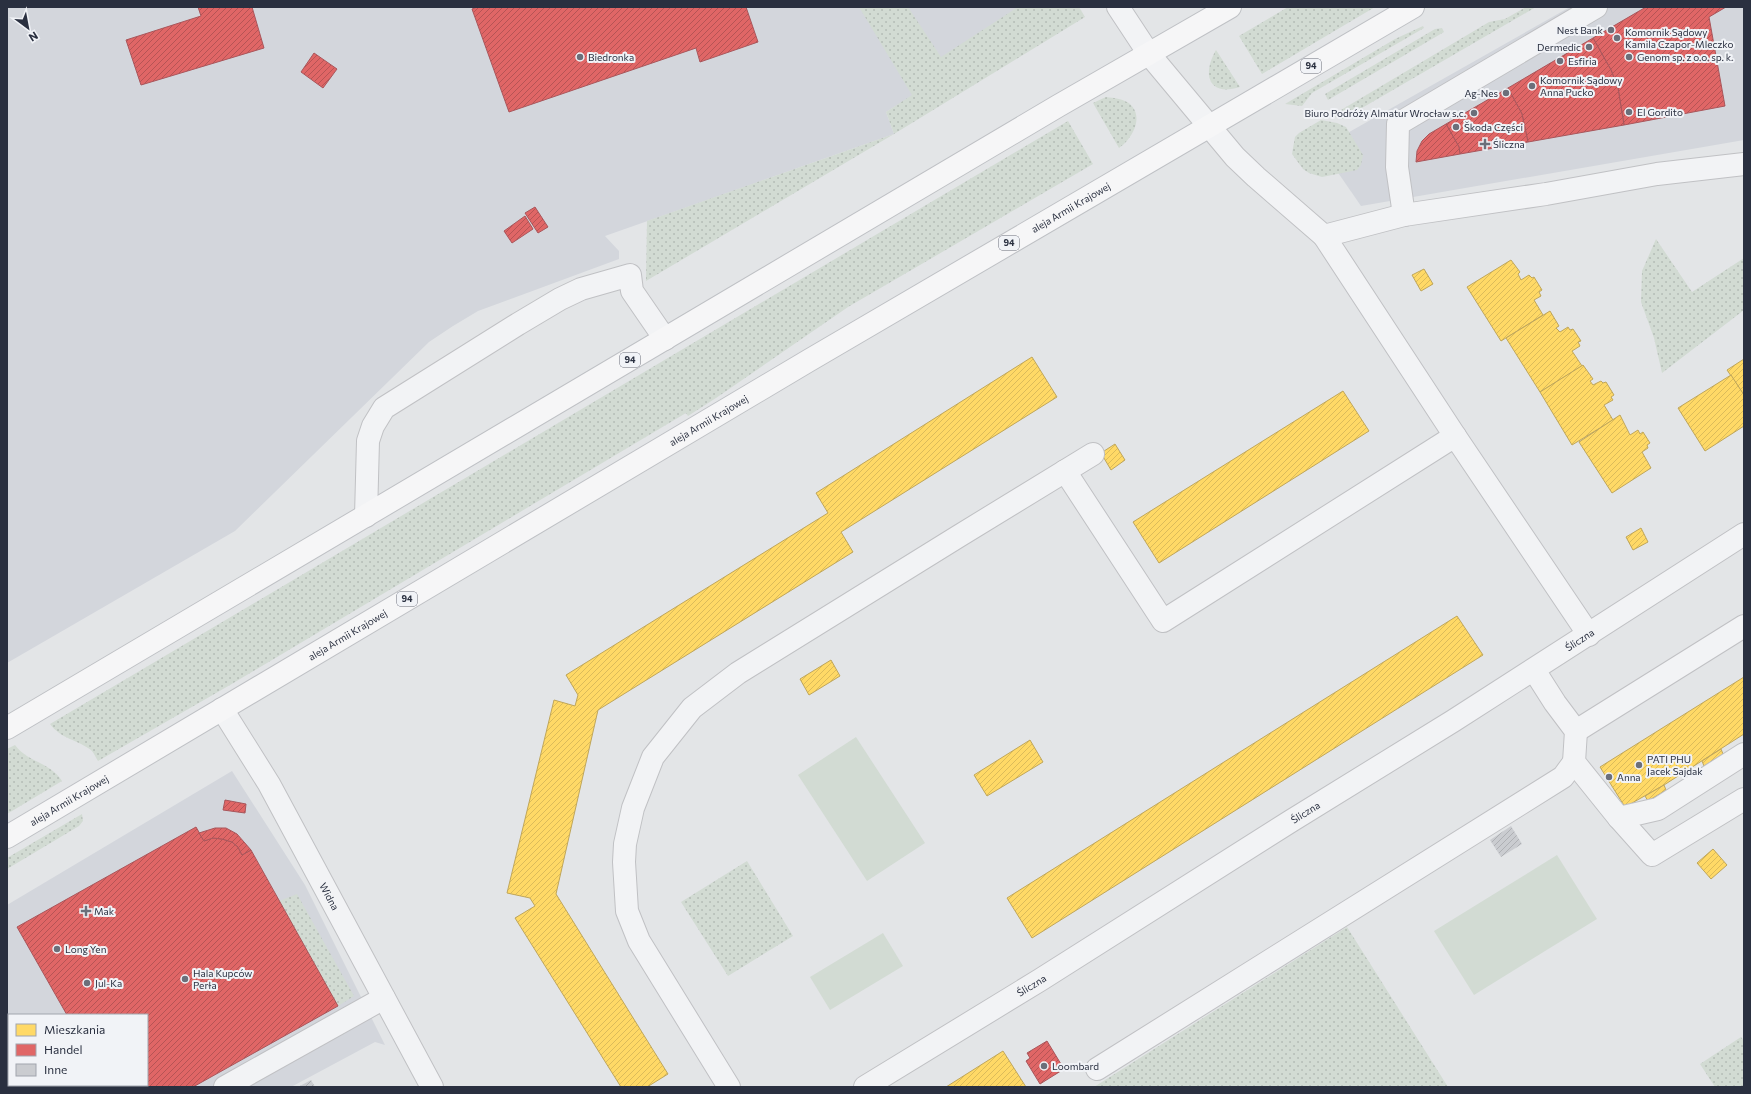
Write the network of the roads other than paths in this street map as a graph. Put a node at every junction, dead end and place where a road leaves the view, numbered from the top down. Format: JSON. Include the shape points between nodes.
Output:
{"nodes":[{"id":1,"x":1118,"y":7,"type":"edge"},
{"id":2,"x":1230,"y":7,"type":"edge"},
{"id":3,"x":1413,"y":7,"type":"edge"},
{"id":4,"x":1596,"y":7,"type":"edge"},
{"id":5,"x":1149,"y":54,"type":"junction"},
{"id":6,"x":1210,"y":126,"type":"junction"},
{"id":7,"x":1744,"y":164,"type":"edge"},
{"id":8,"x":1404,"y":215,"type":"junction"},
{"id":9,"x":1324,"y":236,"type":"junction"},
{"id":10,"x":665,"y":339,"type":"junction"},
{"id":11,"x":1455,"y":436,"type":"junction"},
{"id":12,"x":1093,"y":454,"type":"dead end"},
{"id":13,"x":1065,"y":471,"type":"junction"},
{"id":14,"x":366,"y":516,"type":"junction"},
{"id":15,"x":1744,"y":534,"type":"edge"},
{"id":16,"x":1744,"y":626,"type":"edge"},
{"id":17,"x":1589,"y":635,"type":"junction"},
{"id":18,"x":1534,"y":670,"type":"junction"},
{"id":19,"x":222,"y":709,"type":"junction"},
{"id":20,"x":7,"y":728,"type":"edge"},
{"id":21,"x":1576,"y":732,"type":"junction"},
{"id":22,"x":1744,"y":754,"type":"edge"},
{"id":23,"x":1574,"y":762,"type":"junction"},
{"id":24,"x":1744,"y":799,"type":"edge"},
{"id":25,"x":1619,"y":818,"type":"junction"},
{"id":26,"x":7,"y":837,"type":"edge"},
{"id":27,"x":384,"y":998,"type":"junction"},
{"id":28,"x":1097,"y":1069,"type":"dead end"},
{"id":29,"x":225,"y":1087,"type":"edge"},
{"id":30,"x":432,"y":1087,"type":"edge"},
{"id":31,"x":729,"y":1087,"type":"edge"},
{"id":32,"x":865,"y":1087,"type":"edge"}],
"edges":[{"from":1,"to":5,"type":"street"},
{"from":2,"to":5,"type":"main road","number":"94"},
{"from":3,"to":6,"type":"main road","name":"aleja Armii Krajowej","number":"94"},
{"from":4,"to":8,"type":"street","via":[[1398,124],[1397,167]]},
{"from":5,"to":6,"type":"street"},
{"from":5,"to":10,"type":"main road","number":"94"},
{"from":6,"to":9,"type":"street","via":[[1235,157]]},
{"from":6,"to":19,"type":"main road","name":"aleja Armii Krajowej","number":"94"},
{"from":7,"to":8,"type":"street","via":[[1657,174]]},
{"from":8,"to":9,"type":"street"},
{"from":9,"to":11,"type":"street"},
{"from":10,"to":14,"type":"main road","number":"94"},
{"from":10,"to":14,"type":"street","via":[[632,291],[630,275],[560,299],[384,408],[373,426],[368,441]]},
{"from":11,"to":13,"type":"street","via":[[1164,621]]},
{"from":11,"to":17,"type":"street"},
{"from":12,"to":13,"type":"street"},
{"from":13,"to":31,"type":"street","via":[[738,673],[692,708],[653,757],[633,808],[625,844],[627,911],[639,941]]},
{"from":14,"to":20,"type":"main road","number":"94"},
{"from":15,"to":17,"type":"street","name":"Śliczna"},
{"from":16,"to":21,"type":"street"},
{"from":17,"to":18,"type":"street","name":"Śliczna"},
{"from":18,"to":21,"type":"street"},
{"from":18,"to":32,"type":"street","name":"Śliczna"},
{"from":19,"to":26,"type":"main road","name":"aleja Armii Krajowej","number":"94"},
{"from":19,"to":27,"type":"street","name":"Widna","via":[[269,784]]},
{"from":21,"to":23,"type":"street"},
{"from":22,"to":25,"type":"street","via":[[1658,809]]},
{"from":23,"to":25,"type":"street"},
{"from":23,"to":28,"type":"street","via":[[1563,777]]},
{"from":24,"to":25,"type":"street","via":[[1652,855]]},
{"from":27,"to":29,"type":"street"},
{"from":27,"to":30,"type":"street","name":"Widna"}]}
